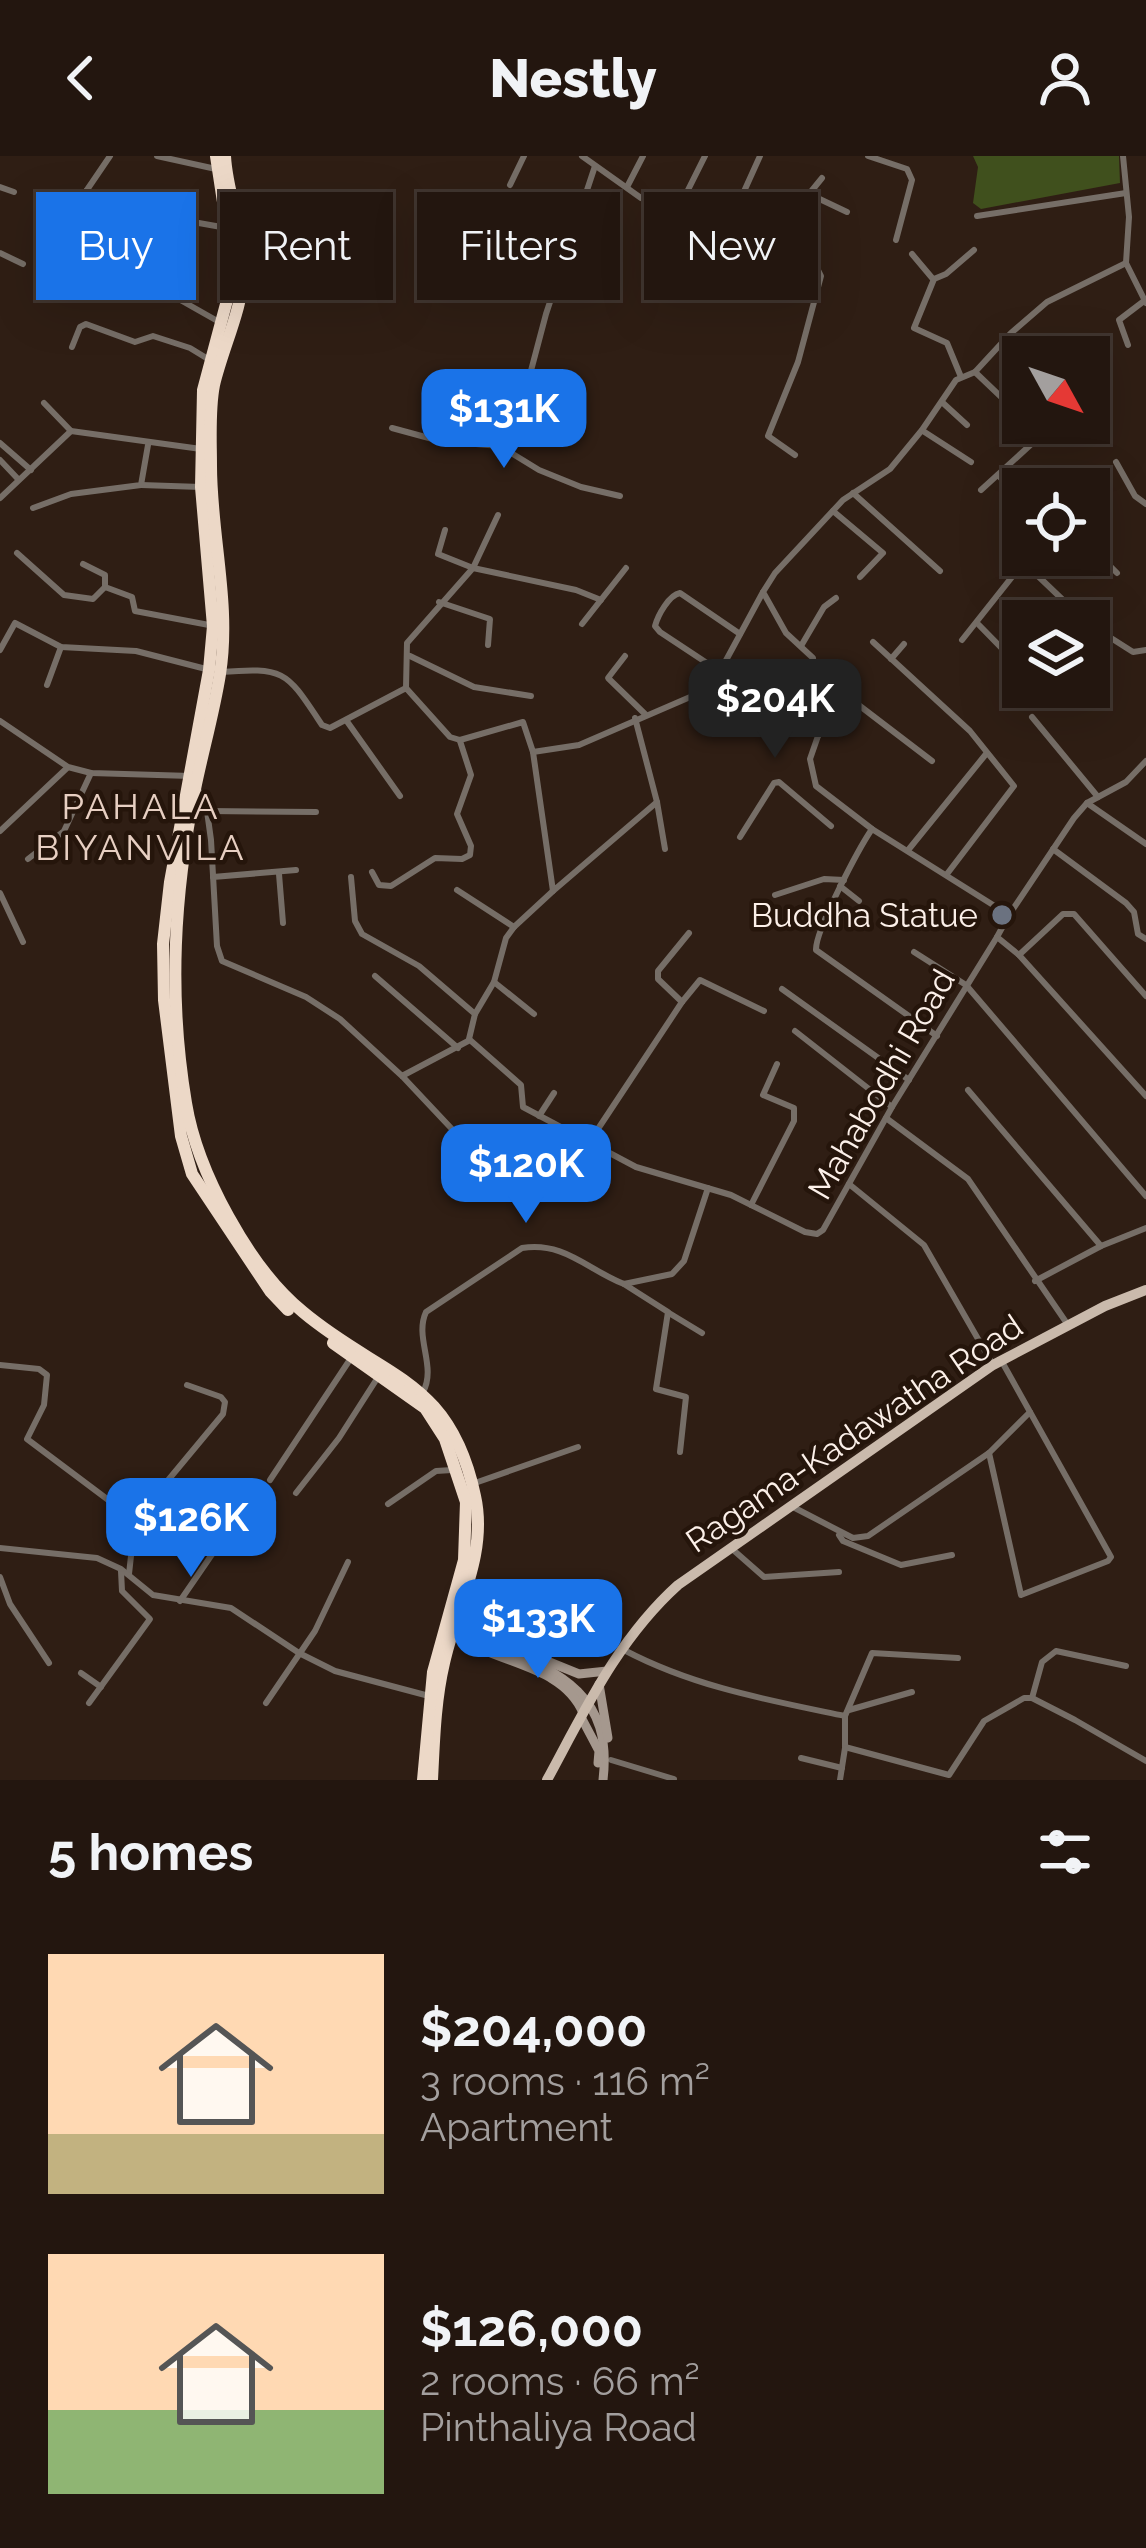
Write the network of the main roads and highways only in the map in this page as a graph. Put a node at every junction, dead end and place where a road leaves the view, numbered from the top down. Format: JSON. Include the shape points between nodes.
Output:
{"nodes":[{"id":1,"x":225,"y":156,"type":"edge"},
{"id":2,"x":216,"y":163,"type":"edge"},
{"id":3,"x":206,"y":450,"type":"junction"},
{"id":4,"x":215,"y":671,"type":"junction"},
{"id":5,"x":194,"y":779,"type":"junction"},
{"id":6,"x":1146,"y":1290,"type":"edge"},
{"id":7,"x":454,"y":1632,"type":"junction"},
{"id":8,"x":607,"y":1671,"type":"junction"},
{"id":9,"x":597,"y":1688,"type":"junction"},
{"id":10,"x":583,"y":1713,"type":"junction"},
{"id":11,"x":428,"y":1780,"type":"edge"},
{"id":12,"x":547,"y":1780,"type":"edge"},
{"id":13,"x":603,"y":1780,"type":"edge"}],
"edges":[{"from":1,"to":3,"type":"highway","via":[[244,276],[213,389]]},
{"from":2,"to":3,"type":"highway","via":[[234,274],[208,359]]},
{"from":3,"to":4,"type":"highway","via":[[201,487]]},
{"from":3,"to":4,"type":"highway","via":[[224,620]]},
{"from":4,"to":5,"type":"highway"},
{"from":5,"to":7,"type":"highway","via":[[163,944],[181,1136],[212,1208],[270,1291],[297,1319],[425,1408],[458,1470],[468,1521]]},
{"from":5,"to":7,"type":"highway","via":[[173,989],[202,1169],[290,1300],[423,1392],[455,1436],[478,1518]]},
{"from":6,"to":8,"type":"main road","name":"Ragama-Kadawatha Road","via":[[997,1363],[730,1548],[661,1600]]},
{"from":7,"to":8,"type":"main road","via":[[579,1674]]},
{"from":7,"to":10,"type":"main road","via":[[541,1672]]},
{"from":7,"to":11,"type":"highway"},
{"from":7,"to":11,"type":"highway","via":[[429,1696]]},
{"from":7,"to":13,"type":"main road","via":[[571,1684],[587,1699],[605,1750]]},
{"from":8,"to":9,"type":"main road","name":"Ragama-Kadawatha Road"},
{"from":9,"to":10,"type":"main road","name":"Ragama-Kadawatha Road"},
{"from":9,"to":13,"type":"main road","via":[[610,1760]]},
{"from":10,"to":12,"type":"main road","name":"Ragama-Kadawatha Road"},
{"from":10,"to":13,"type":"main road"}]}
